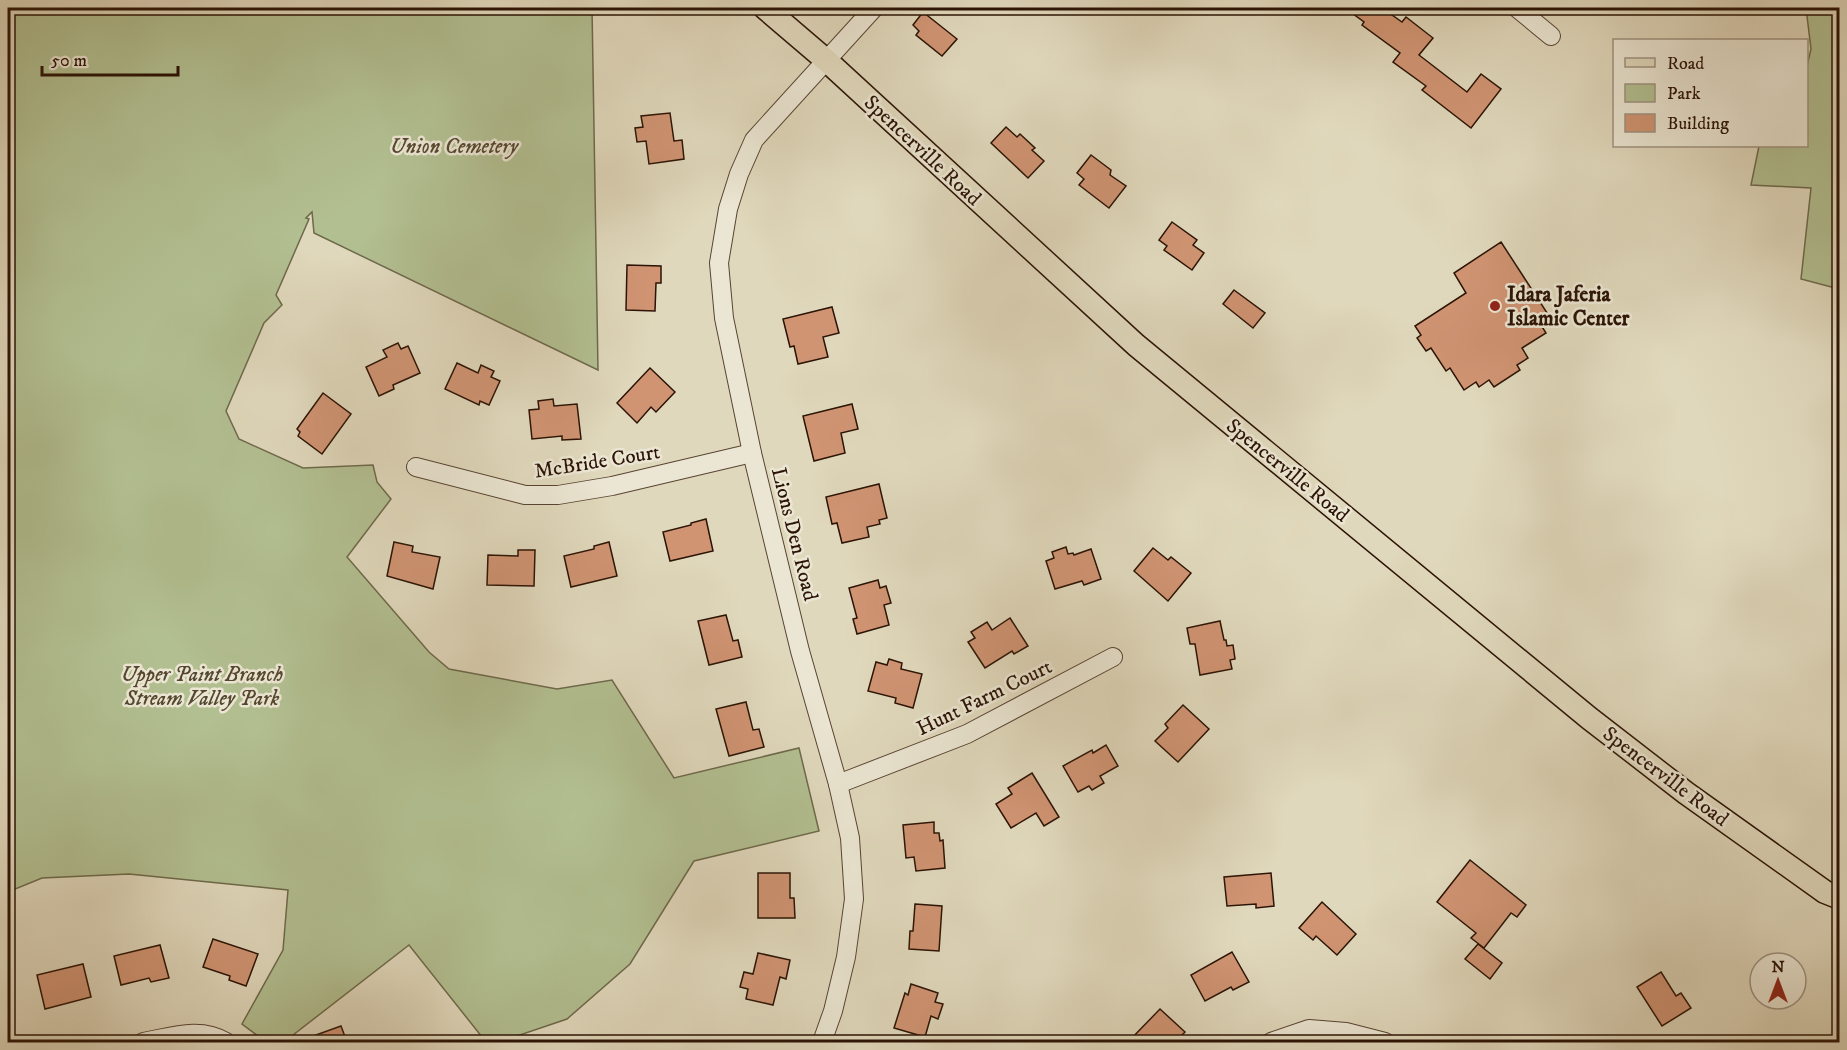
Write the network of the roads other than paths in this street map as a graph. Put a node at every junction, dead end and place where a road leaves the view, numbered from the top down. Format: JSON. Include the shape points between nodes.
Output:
{"nodes":[{"id":1,"x":765,"y":8,"type":"edge"},
{"id":2,"x":874,"y":8,"type":"edge"},
{"id":3,"x":1517,"y":8,"type":"edge"},
{"id":4,"x":1551,"y":36,"type":"dead end"},
{"id":5,"x":827,"y":61,"type":"junction"},
{"id":6,"x":752,"y":453,"type":"junction"},
{"id":7,"x":416,"y":467,"type":"dead end"},
{"id":8,"x":1113,"y":657,"type":"dead end"},
{"id":9,"x":838,"y":784,"type":"junction"},
{"id":10,"x":1839,"y":898,"type":"edge"},
{"id":11,"x":143,"y":1042,"type":"edge"},
{"id":12,"x":226,"y":1042,"type":"edge"},
{"id":13,"x":822,"y":1042,"type":"edge"},
{"id":14,"x":1271,"y":1042,"type":"edge"},
{"id":15,"x":1385,"y":1042,"type":"edge"}],
"edges":[{"from":1,"to":5,"type":"main road","name":"Spencerville Road"},
{"from":2,"to":5,"type":"street","name":"Lions Den Road"},
{"from":3,"to":4,"type":"street"},
{"from":5,"to":6,"type":"street","name":"Lions Den Road","via":[[754,140],[728,209],[719,263],[724,318]]},
{"from":5,"to":10,"type":"main road","name":"Spencerville Road","via":[[1136,345],[1589,718],[1714,813]]},
{"from":6,"to":7,"type":"street","name":"McBride Court","via":[[558,495],[525,495]]},
{"from":6,"to":9,"type":"street","name":"Lions Den Road","via":[[800,651]]},
{"from":8,"to":9,"type":"street","name":"Hunt Farm Court","via":[[967,734]]},
{"from":9,"to":13,"type":"street","name":"Lions Den Road","via":[[850,838],[854,899],[846,957]]},
{"from":11,"to":12,"type":"street","via":[[199,1033]]},
{"from":14,"to":15,"type":"street","via":[[1309,1029],[1346,1032]]}]}
